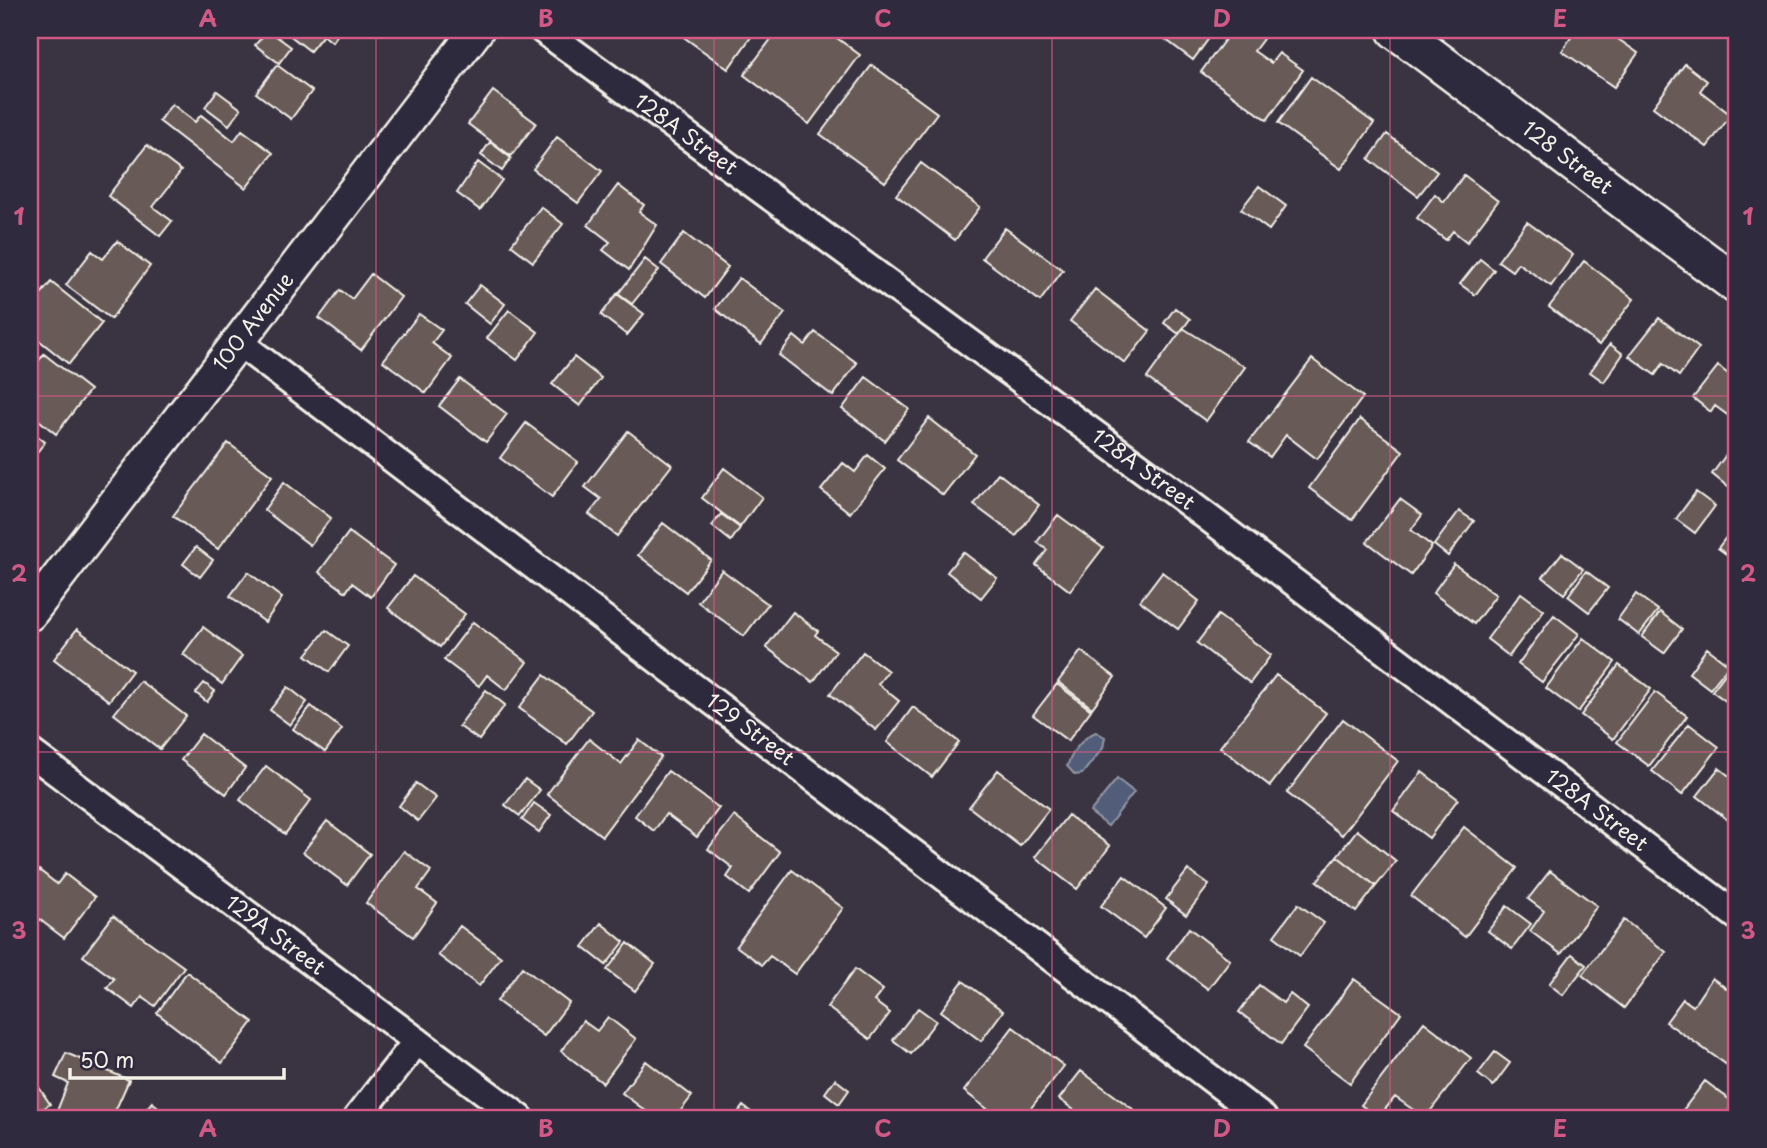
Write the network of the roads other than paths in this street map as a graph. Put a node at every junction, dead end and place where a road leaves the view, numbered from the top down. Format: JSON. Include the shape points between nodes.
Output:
{"nodes":[{"id":1,"x":477,"y":30,"type":"edge"},
{"id":2,"x":543,"y":30,"type":"edge"},
{"id":3,"x":1396,"y":30,"type":"edge"},
{"id":4,"x":1737,"y":285,"type":"edge"},
{"id":5,"x":238,"y":342,"type":"junction"},
{"id":6,"x":30,"y":614,"type":"edge"},
{"id":7,"x":30,"y":752,"type":"edge"},
{"id":8,"x":1737,"y":916,"type":"edge"},
{"id":9,"x":417,"y":1041,"type":"junction"},
{"id":10,"x":357,"y":1118,"type":"edge"},
{"id":11,"x":520,"y":1118,"type":"edge"},
{"id":12,"x":1263,"y":1118,"type":"edge"}],
"edges":[{"from":1,"to":5,"type":"street","name":"100 Avenue"},
{"from":2,"to":8,"type":"street","name":"128A Street","via":[[1182,498]]},
{"from":3,"to":4,"type":"main road","name":"128 Street"},
{"from":5,"to":6,"type":"street","name":"100 Avenue"},
{"from":5,"to":12,"type":"street","name":"129 Street"},
{"from":7,"to":9,"type":"street","name":"129A Street"},
{"from":9,"to":10,"type":"street"},
{"from":9,"to":11,"type":"street","name":"129A Street"}]}
